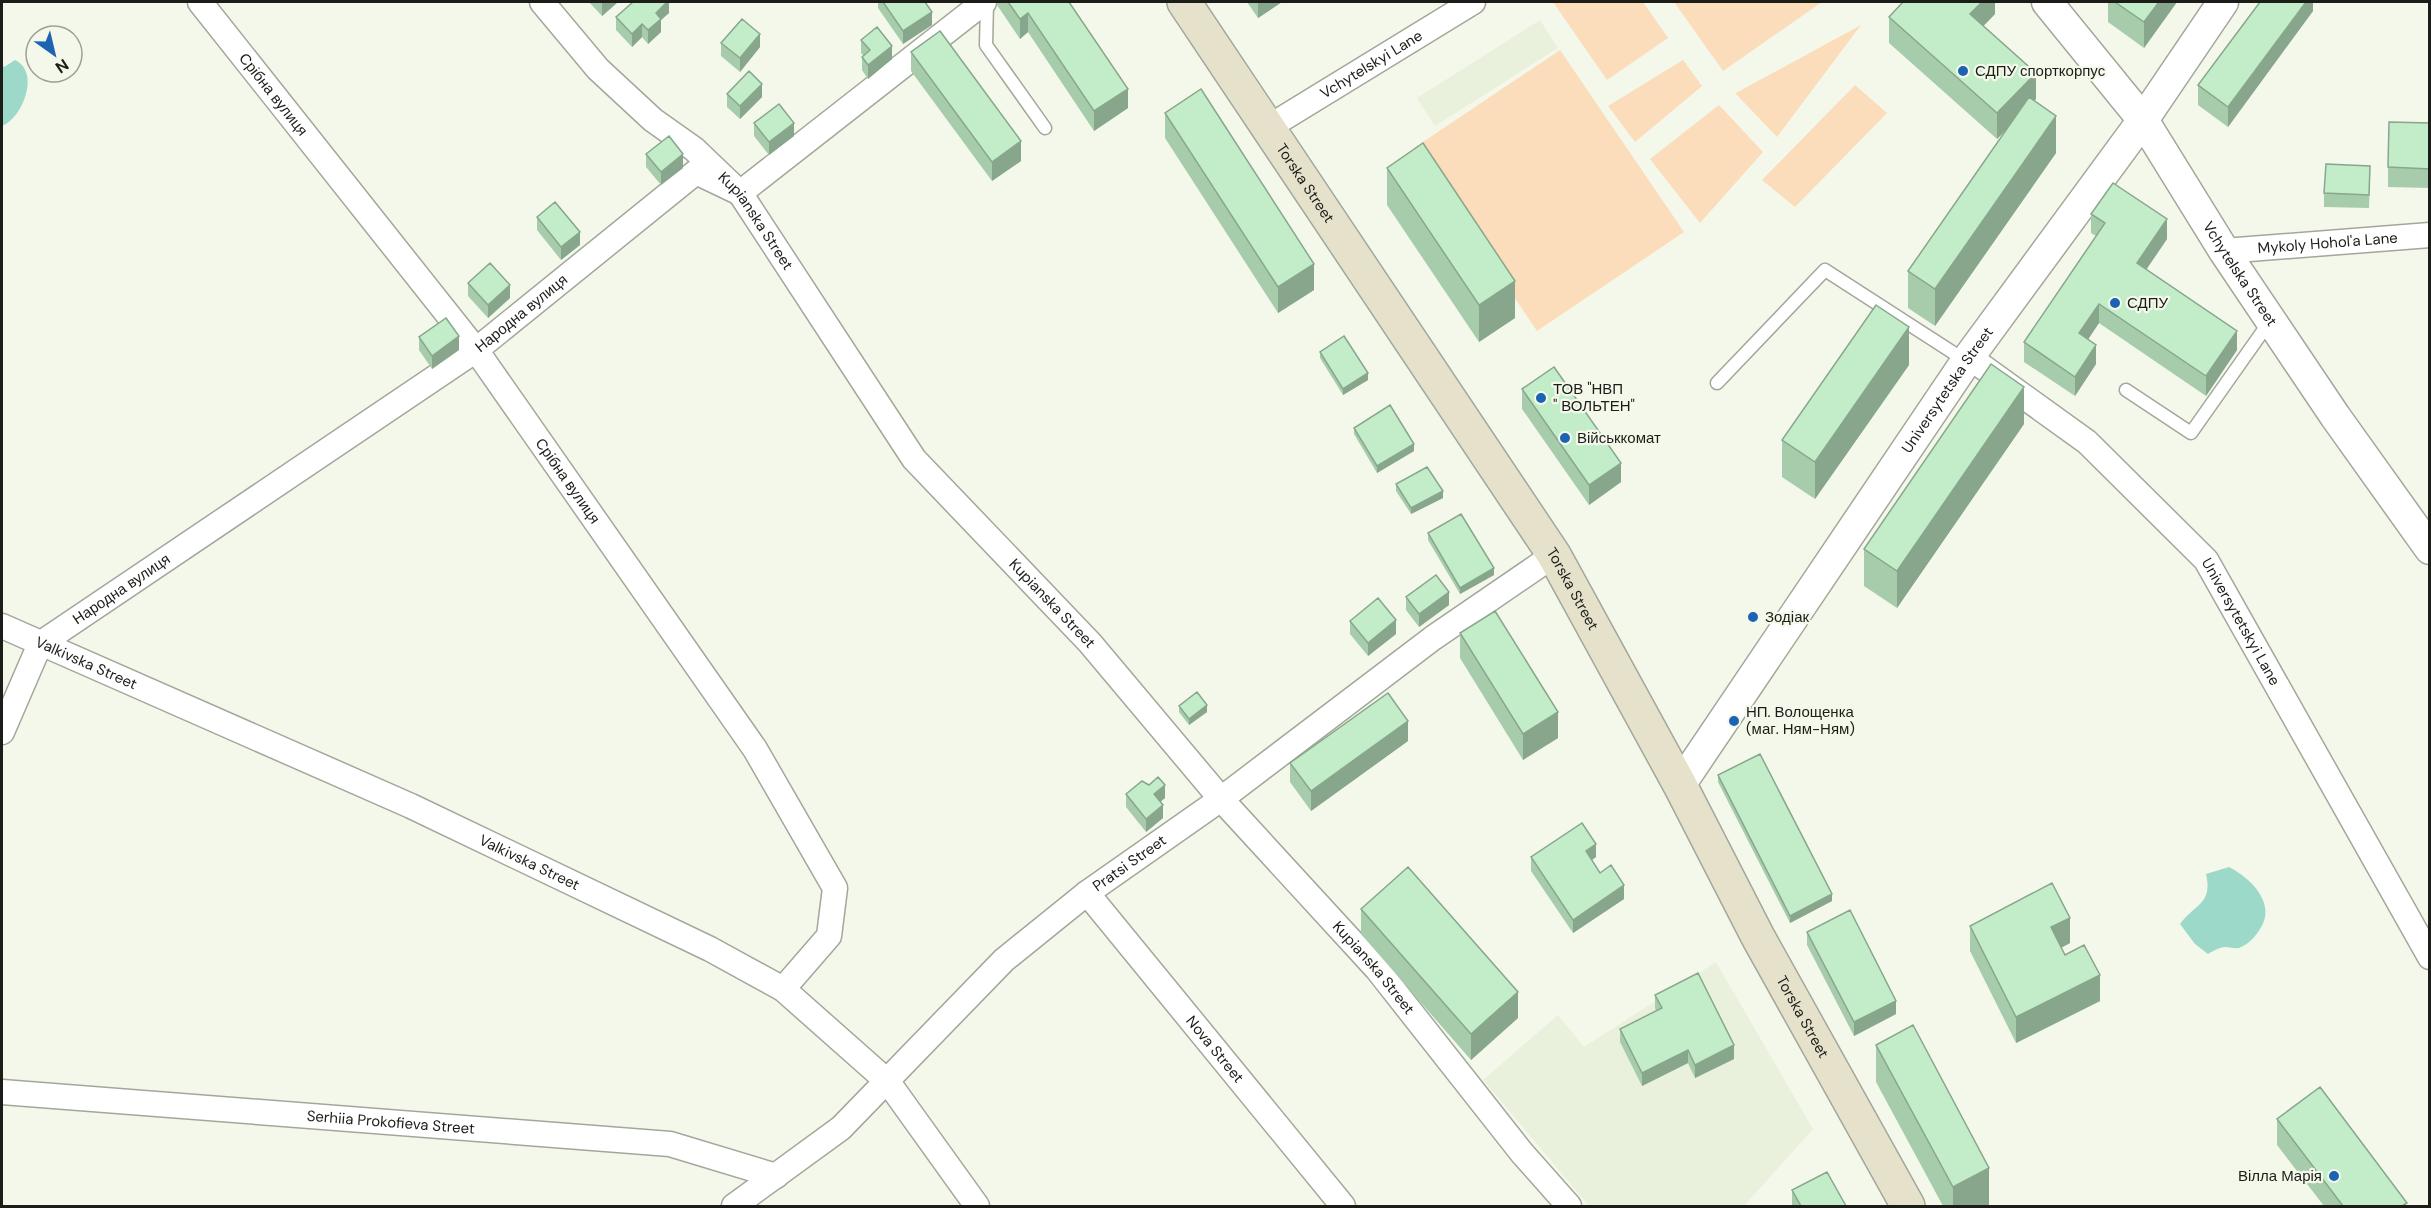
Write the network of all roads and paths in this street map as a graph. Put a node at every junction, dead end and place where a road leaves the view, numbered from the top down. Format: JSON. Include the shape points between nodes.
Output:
{"nodes":[{"id":1,"x":200,"y":2,"type":"edge"},
{"id":2,"x":542,"y":2,"type":"edge"},
{"id":3,"x":986,"y":2,"type":"edge"},
{"id":4,"x":1184,"y":2,"type":"edge"},
{"id":5,"x":1473,"y":2,"type":"edge"},
{"id":6,"x":2047,"y":2,"type":"edge"},
{"id":7,"x":2223,"y":2,"type":"edge"},
{"id":8,"x":2143,"y":120,"type":"junction"},
{"id":9,"x":1269,"y":127,"type":"junction"},
{"id":10,"x":1045,"y":128,"type":"dead end"},
{"id":11,"x":740,"y":193,"type":"junction"},
{"id":12,"x":2430,"y":235,"type":"edge"},
{"id":13,"x":2224,"y":251,"type":"junction"},
{"id":14,"x":2271,"y":320,"type":"junction"},
{"id":15,"x":476,"y":350,"type":"junction"},
{"id":16,"x":1967,"y":359,"type":"junction"},
{"id":17,"x":1717,"y":383,"type":"dead end"},
{"id":18,"x":2126,"y":390,"type":"dead end"},
{"id":19,"x":2430,"y":549,"type":"edge"},
{"id":20,"x":1554,"y":555,"type":"junction"},
{"id":21,"x":2,"y":626,"type":"edge"},
{"id":22,"x":40,"y":644,"type":"junction"},
{"id":23,"x":2,"y":732,"type":"edge"},
{"id":24,"x":1680,"y":785,"type":"junction"},
{"id":25,"x":1221,"y":799,"type":"junction"},
{"id":26,"x":1087,"y":893,"type":"junction"},
{"id":27,"x":2430,"y":957,"type":"edge"},
{"id":28,"x":783,"y":989,"type":"junction"},
{"id":29,"x":888,"y":1082,"type":"junction"},
{"id":30,"x":2,"y":1092,"type":"edge"},
{"id":31,"x":776,"y":1176,"type":"junction"},
{"id":32,"x":734,"y":1206,"type":"edge"},
{"id":33,"x":977,"y":1206,"type":"edge"},
{"id":34,"x":1343,"y":1206,"type":"edge"},
{"id":35,"x":1569,"y":1206,"type":"edge"},
{"id":36,"x":1908,"y":1206,"type":"edge"}],
"edges":[{"from":1,"to":15,"type":"street","name":"Срібна вулиця"},
{"from":2,"to":11,"type":"street","name":"Kupianska Street","via":[[598,69]]},
{"from":3,"to":10,"type":"lane","via":[[986,45]]},
{"from":3,"to":11,"type":"street"},
{"from":4,"to":9,"type":"main road","name":"Torska Street"},
{"from":5,"to":9,"type":"street","name":"Vchytelskyi Lane"},
{"from":6,"to":8,"type":"street","name":"Vchytelska Street"},
{"from":7,"to":8,"type":"street","name":"Universytetska Street"},
{"from":8,"to":13,"type":"street","name":"Vchytelska Street"},
{"from":8,"to":16,"type":"street","name":"Universytetska Street"},
{"from":9,"to":20,"type":"main road","name":"Torska Street"},
{"from":11,"to":15,"type":"street","name":"Народна вулиця","via":[[696,172]]},
{"from":11,"to":25,"type":"street","name":"Kupianska Street","via":[[914,459],[1090,643]]},
{"from":12,"to":13,"type":"street","name":"Mykoly Hohol'a Lane"},
{"from":13,"to":14,"type":"street","name":"Vchytelska Street"},
{"from":14,"to":18,"type":"lane","via":[[2191,433]]},
{"from":14,"to":19,"type":"street","name":"Vchytelska Street"},
{"from":15,"to":22,"type":"street","name":"Народна вулиця"},
{"from":15,"to":28,"type":"street","name":"Срібна вулиця","via":[[755,749],[836,888],[829,936]]},
{"from":16,"to":17,"type":"lane","via":[[1825,270]]},
{"from":16,"to":24,"type":"street","name":"Universytetska Street"},
{"from":16,"to":27,"type":"street","name":"Universytetskyi Lane","via":[[2087,442],[2206,560]]},
{"from":20,"to":24,"type":"main road","name":"Torska Street"},
{"from":20,"to":25,"type":"street","name":"Pratsi Street","via":[[1433,638]]},
{"from":21,"to":22,"type":"street","name":"Valkivska Street"},
{"from":22,"to":23,"type":"street"},
{"from":22,"to":28,"type":"street","name":"Valkivska Street","via":[[411,806],[710,949]]},
{"from":24,"to":36,"type":"main road","name":"Torska Street","via":[[1758,937]]},
{"from":25,"to":26,"type":"street","name":"Pratsi Street"},
{"from":25,"to":35,"type":"street","name":"Kupianska Street","via":[[1377,969],[1522,1153]]},
{"from":26,"to":29,"type":"street","name":"Pratsi Street","via":[[1004,960]]},
{"from":26,"to":34,"type":"street","name":"Nova Street"},
{"from":28,"to":29,"type":"street","name":"Valkivska Street"},
{"from":29,"to":31,"type":"street","name":"Pratsi Street","via":[[841,1128]]},
{"from":29,"to":33,"type":"street","name":"Valkivska Street"},
{"from":30,"to":31,"type":"street","name":"Serhiia Prokofieva Street","via":[[670,1144]]},
{"from":31,"to":32,"type":"street","name":"Pratsi Street"}]}
